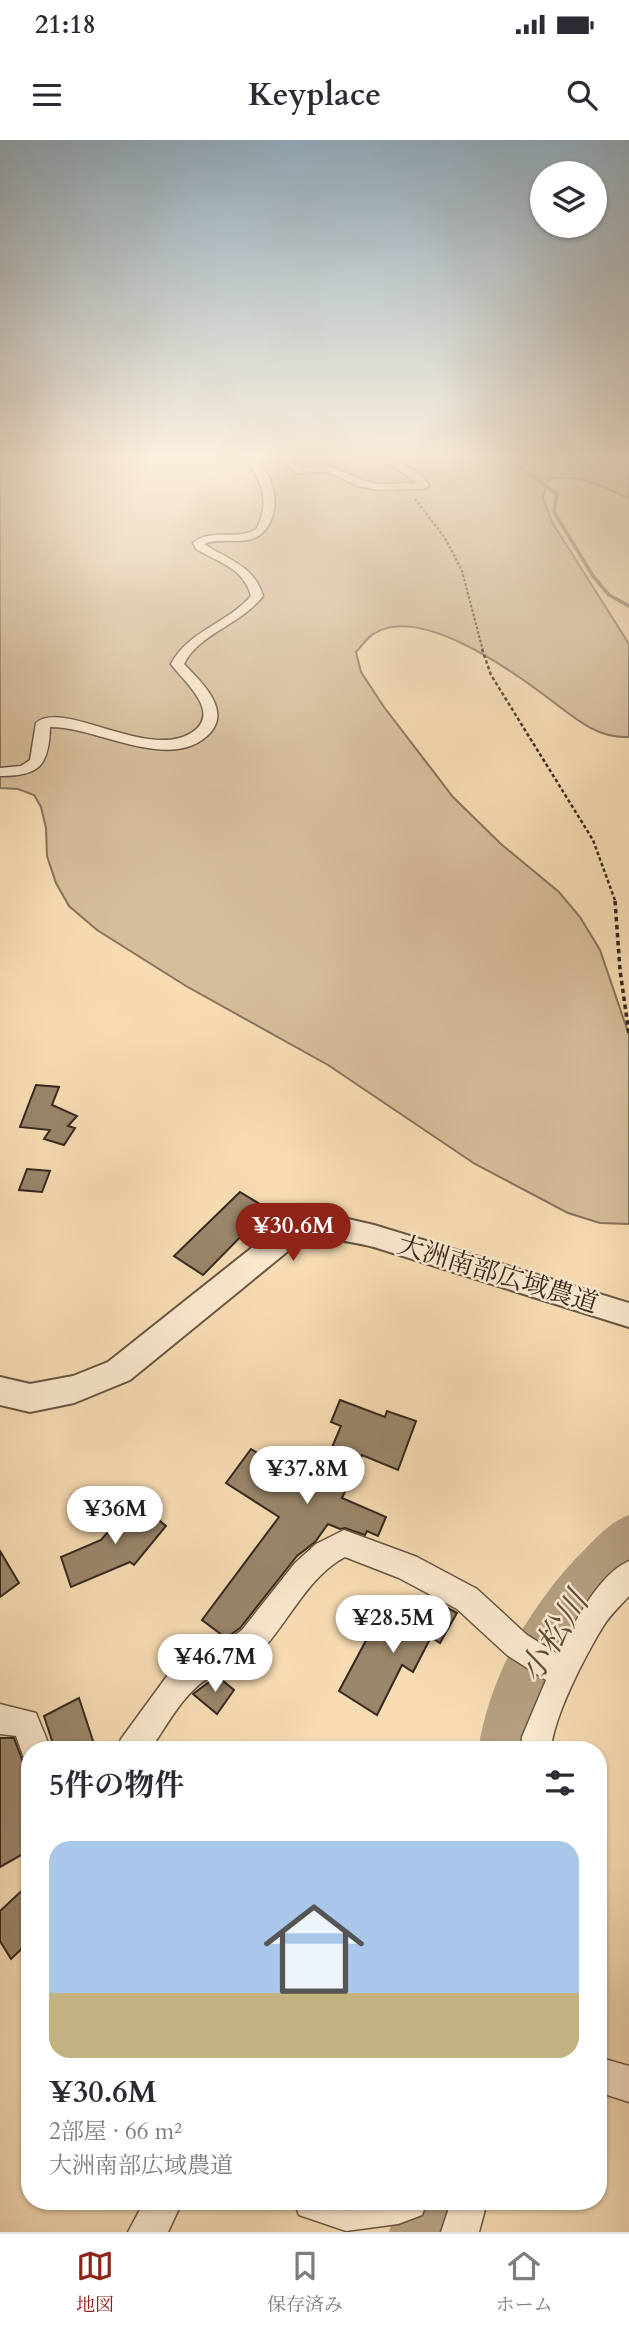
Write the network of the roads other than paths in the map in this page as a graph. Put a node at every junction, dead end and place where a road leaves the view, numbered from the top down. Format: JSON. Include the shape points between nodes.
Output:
{"nodes":[{"id":1,"x":215,"y":556,"type":"edge"},
{"id":2,"x":0,"y":772,"type":"edge"},
{"id":3,"x":629,"y":1315,"type":"edge"},
{"id":4,"x":0,"y":1391,"type":"edge"},
{"id":5,"x":629,"y":1575,"type":"edge"},
{"id":6,"x":557,"y":1671,"type":"junction"},
{"id":7,"x":0,"y":1719,"type":"edge"},
{"id":8,"x":33,"y":1741,"type":"edge"},
{"id":9,"x":138,"y":1741,"type":"edge"},
{"id":10,"x":537,"y":1741,"type":"edge"},
{"id":11,"x":607,"y":2077,"type":"edge"},
{"id":12,"x":629,"y":2084,"type":"edge"},
{"id":13,"x":160,"y":2210,"type":"edge"},
{"id":14,"x":339,"y":2210,"type":"edge"},
{"id":15,"x":363,"y":2210,"type":"edge"},
{"id":16,"x":466,"y":2210,"type":"edge"},
{"id":17,"x":148,"y":2232,"type":"edge"},
{"id":18,"x":460,"y":2232,"type":"edge"}],
"edges":[{"from":1,"to":2,"type":"street","via":[[248,573],[257,596],[234,620],[180,654],[177,664],[211,710],[210,724],[202,733],[166,746],[68,723],[43,723],[42,756],[37,765]]},
{"from":3,"to":4,"type":"street","name":"大洲南部広域農道","via":[[374,1236],[340,1228],[313,1229],[278,1243],[119,1371],[74,1389],[30,1398]]},
{"from":5,"to":6,"type":"street","via":[[595,1614]]},
{"from":6,"to":9,"type":"street","via":[[517,1645],[467,1599],[407,1567],[344,1543],[325,1553],[305,1573],[252,1640],[180,1682]]},
{"from":6,"to":10,"type":"street"},
{"from":7,"to":8,"type":"street","via":[[26,1723]]},
{"from":11,"to":12,"type":"street"},
{"from":13,"to":17,"type":"street"},
{"from":14,"to":15,"type":"street"},
{"from":16,"to":18,"type":"street"}]}
